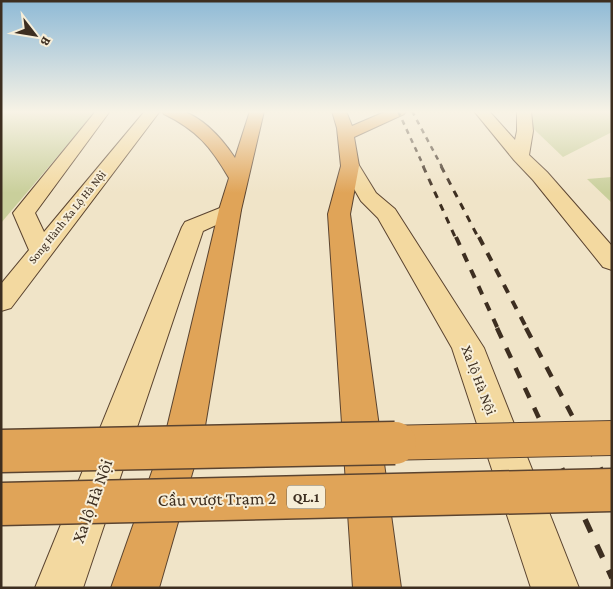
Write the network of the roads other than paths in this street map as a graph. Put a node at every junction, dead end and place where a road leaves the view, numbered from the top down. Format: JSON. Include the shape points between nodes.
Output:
{"nodes":[{"id":1,"x":82,"y":138,"type":"edge"},
{"id":2,"x":131,"y":138,"type":"edge"},
{"id":3,"x":211,"y":138,"type":"edge"},
{"id":4,"x":249,"y":138,"type":"edge"},
{"id":5,"x":345,"y":138,"type":"edge"},
{"id":6,"x":364,"y":138,"type":"edge"},
{"id":7,"x":505,"y":138,"type":"edge"},
{"id":8,"x":524,"y":138,"type":"edge"},
{"id":9,"x":348,"y":151,"type":"junction"},
{"id":10,"x":520,"y":156,"type":"junction"},
{"id":11,"x":238,"y":177,"type":"junction"},
{"id":12,"x":230,"y":210,"type":"junction"},
{"id":13,"x":41,"y":250,"type":"junction"},
{"id":14,"x":612,"y":262,"type":"edge"},
{"id":15,"x":1,"y":302,"type":"edge"},
{"id":16,"x":612,"y":438,"type":"edge"},
{"id":17,"x":1,"y":451,"type":"edge"},
{"id":18,"x":612,"y":490,"type":"edge"},
{"id":19,"x":1,"y":504,"type":"edge"},
{"id":20,"x":59,"y":588,"type":"edge"},
{"id":21,"x":135,"y":588,"type":"edge"},
{"id":22,"x":377,"y":588,"type":"edge"},
{"id":23,"x":555,"y":588,"type":"edge"}],
"edges":[{"from":1,"to":13,"type":"main road","via":[[24,212]]},
{"from":2,"to":13,"type":"main road","name":"Song Hành Xa Lộ Hà Nội"},
{"from":3,"to":11,"type":"highway","via":[[224,151]]},
{"from":4,"to":11,"type":"highway"},
{"from":5,"to":9,"type":"highway","name":"Xa lộ Hà Nội"},
{"from":6,"to":9,"type":"highway"},
{"from":7,"to":10,"type":"main road"},
{"from":8,"to":10,"type":"main road"},
{"from":9,"to":22,"type":"highway","name":"Xa lộ Hà Nội","via":[[339,214]]},
{"from":9,"to":23,"type":"main road","name":"Xa lộ Hà Nội","via":[[368,197],[387,214],[468,348]]},
{"from":10,"to":14,"type":"main road"},
{"from":11,"to":12,"type":"highway"},
{"from":12,"to":20,"type":"main road","name":"Xa lộ Hà Nội","via":[[193,227]]},
{"from":12,"to":21,"type":"highway","via":[[185,432]]},
{"from":13,"to":15,"type":"main road","name":"Song Hành Xa Lộ Hà Nội"},
{"from":16,"to":17,"type":"highway","bridge":true},
{"from":18,"to":19,"type":"highway","name":"Cầu vượt Trạm 2","number":"QL.1","bridge":true}]}
